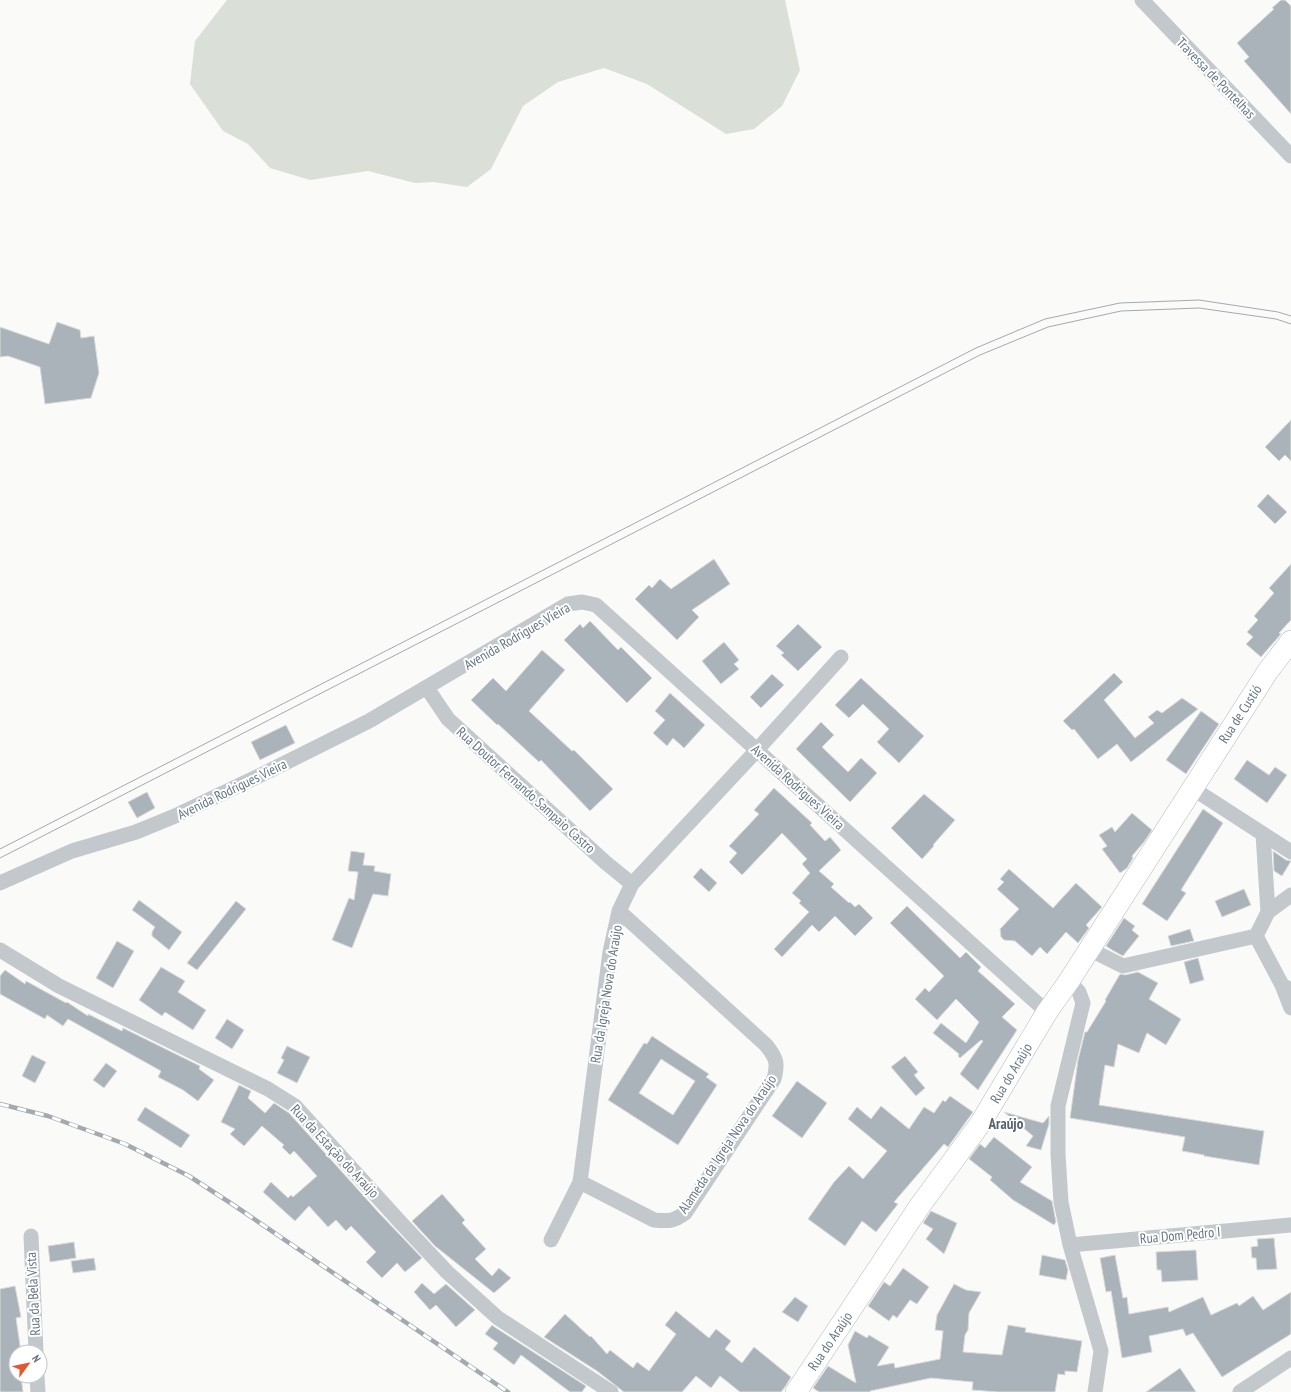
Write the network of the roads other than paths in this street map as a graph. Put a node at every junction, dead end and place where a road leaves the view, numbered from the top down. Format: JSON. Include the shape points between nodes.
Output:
{"nodes":[{"id":1,"x":1142,"y":0,"type":"edge"},
{"id":2,"x":1291,"y":156,"type":"edge"},
{"id":3,"x":1291,"y":641,"type":"edge"},
{"id":4,"x":841,"y":657,"type":"dead end"},
{"id":5,"x":427,"y":688,"type":"junction"},
{"id":6,"x":757,"y":750,"type":"junction"},
{"id":7,"x":1192,"y":788,"type":"junction"},
{"id":8,"x":1263,"y":834,"type":"junction"},
{"id":9,"x":1291,"y":852,"type":"edge"},
{"id":10,"x":0,"y":883,"type":"edge"},
{"id":11,"x":632,"y":884,"type":"junction"},
{"id":12,"x":1291,"y":895,"type":"edge"},
{"id":13,"x":619,"y":911,"type":"junction"},
{"id":14,"x":1268,"y":912,"type":"junction"},
{"id":15,"x":1256,"y":936,"type":"junction"},
{"id":16,"x":1089,"y":949,"type":"junction"},
{"id":17,"x":0,"y":950,"type":"edge"},
{"id":18,"x":1069,"y":981,"type":"junction"},
{"id":19,"x":1286,"y":988,"type":"edge"},
{"id":20,"x":1291,"y":1008,"type":"edge"},
{"id":21,"x":1047,"y":1012,"type":"junction"},
{"id":22,"x":580,"y":1182,"type":"junction"},
{"id":23,"x":1291,"y":1225,"type":"edge"},
{"id":24,"x":31,"y":1236,"type":"dead end"},
{"id":25,"x":551,"y":1240,"type":"dead end"},
{"id":26,"x":1070,"y":1245,"type":"junction"},
{"id":27,"x":36,"y":1344,"type":"edge"},
{"id":28,"x":1291,"y":1358,"type":"edge"},
{"id":29,"x":798,"y":1391,"type":"edge"},
{"id":30,"x":612,"y":1392,"type":"edge"},
{"id":31,"x":1095,"y":1392,"type":"edge"},
{"id":32,"x":1240,"y":1392,"type":"edge"}],
"edges":[{"from":1,"to":2,"type":"street","name":"Travessa de Pontelhas"},
{"from":3,"to":7,"type":"main road","name":"Rua de Custió","via":[[1268,671]]},
{"from":4,"to":6,"type":"street","name":"Rua da Igreja Nova do Araújo"},
{"from":5,"to":6,"type":"street","name":"Avenida Rodrigues Vieira","via":[[568,604],[582,602],[596,605]]},
{"from":5,"to":10,"type":"street","name":"Avenida Rodrigues Vieira","via":[[370,721],[175,816],[136,832],[72,851]]},
{"from":5,"to":11,"type":"street","name":"Rua Doutor Fernando Sampaio Castro","via":[[448,719]]},
{"from":6,"to":11,"type":"street","name":"Rua da Igreja Nova do Araújo"},
{"from":6,"to":21,"type":"street","name":"Avenida Rodrigues Vieira"},
{"from":7,"to":8,"type":"street"},
{"from":7,"to":16,"type":"main road","name":"Rua do Araújo"},
{"from":8,"to":9,"type":"street"},
{"from":8,"to":14,"type":"street"},
{"from":11,"to":13,"type":"street","name":"Rua da Igreja Nova do Araújo"},
{"from":12,"to":14,"type":"street"},
{"from":13,"to":22,"type":"street","name":"Rua da Igreja Nova do Araújo","via":[[610,952]]},
{"from":13,"to":22,"type":"street","name":"Alameda da Igreja Nova do Araújo","via":[[766,1046],[775,1056],[777,1068],[774,1079],[685,1214],[676,1220],[654,1220]]},
{"from":14,"to":15,"type":"street"},
{"from":15,"to":16,"type":"street","via":[[1123,966]]},
{"from":15,"to":19,"type":"street"},
{"from":16,"to":18,"type":"main road","name":"Rua do Araújo"},
{"from":17,"to":30,"type":"street","name":"Rua da Estação do Araújo","via":[[59,986],[268,1089],[295,1106],[447,1272],[492,1313]]},
{"from":18,"to":21,"type":"main road","name":"Rua do Araújo"},
{"from":18,"to":26,"type":"street","via":[[1079,992],[1083,1003],[1058,1106],[1061,1202]]},
{"from":19,"to":20,"type":"street"},
{"from":21,"to":29,"type":"main road","name":"Rua do Araújo","via":[[980,1124],[919,1207]]},
{"from":22,"to":25,"type":"street","name":"Rua da Igreja Nova do Araújo"},
{"from":23,"to":26,"type":"street","name":"Rua Dom Pedro I"},
{"from":24,"to":27,"type":"street","name":"Rua da Bela Vista"},
{"from":26,"to":31,"type":"street","via":[[1101,1351]]},
{"from":28,"to":32,"type":"street"}]}
